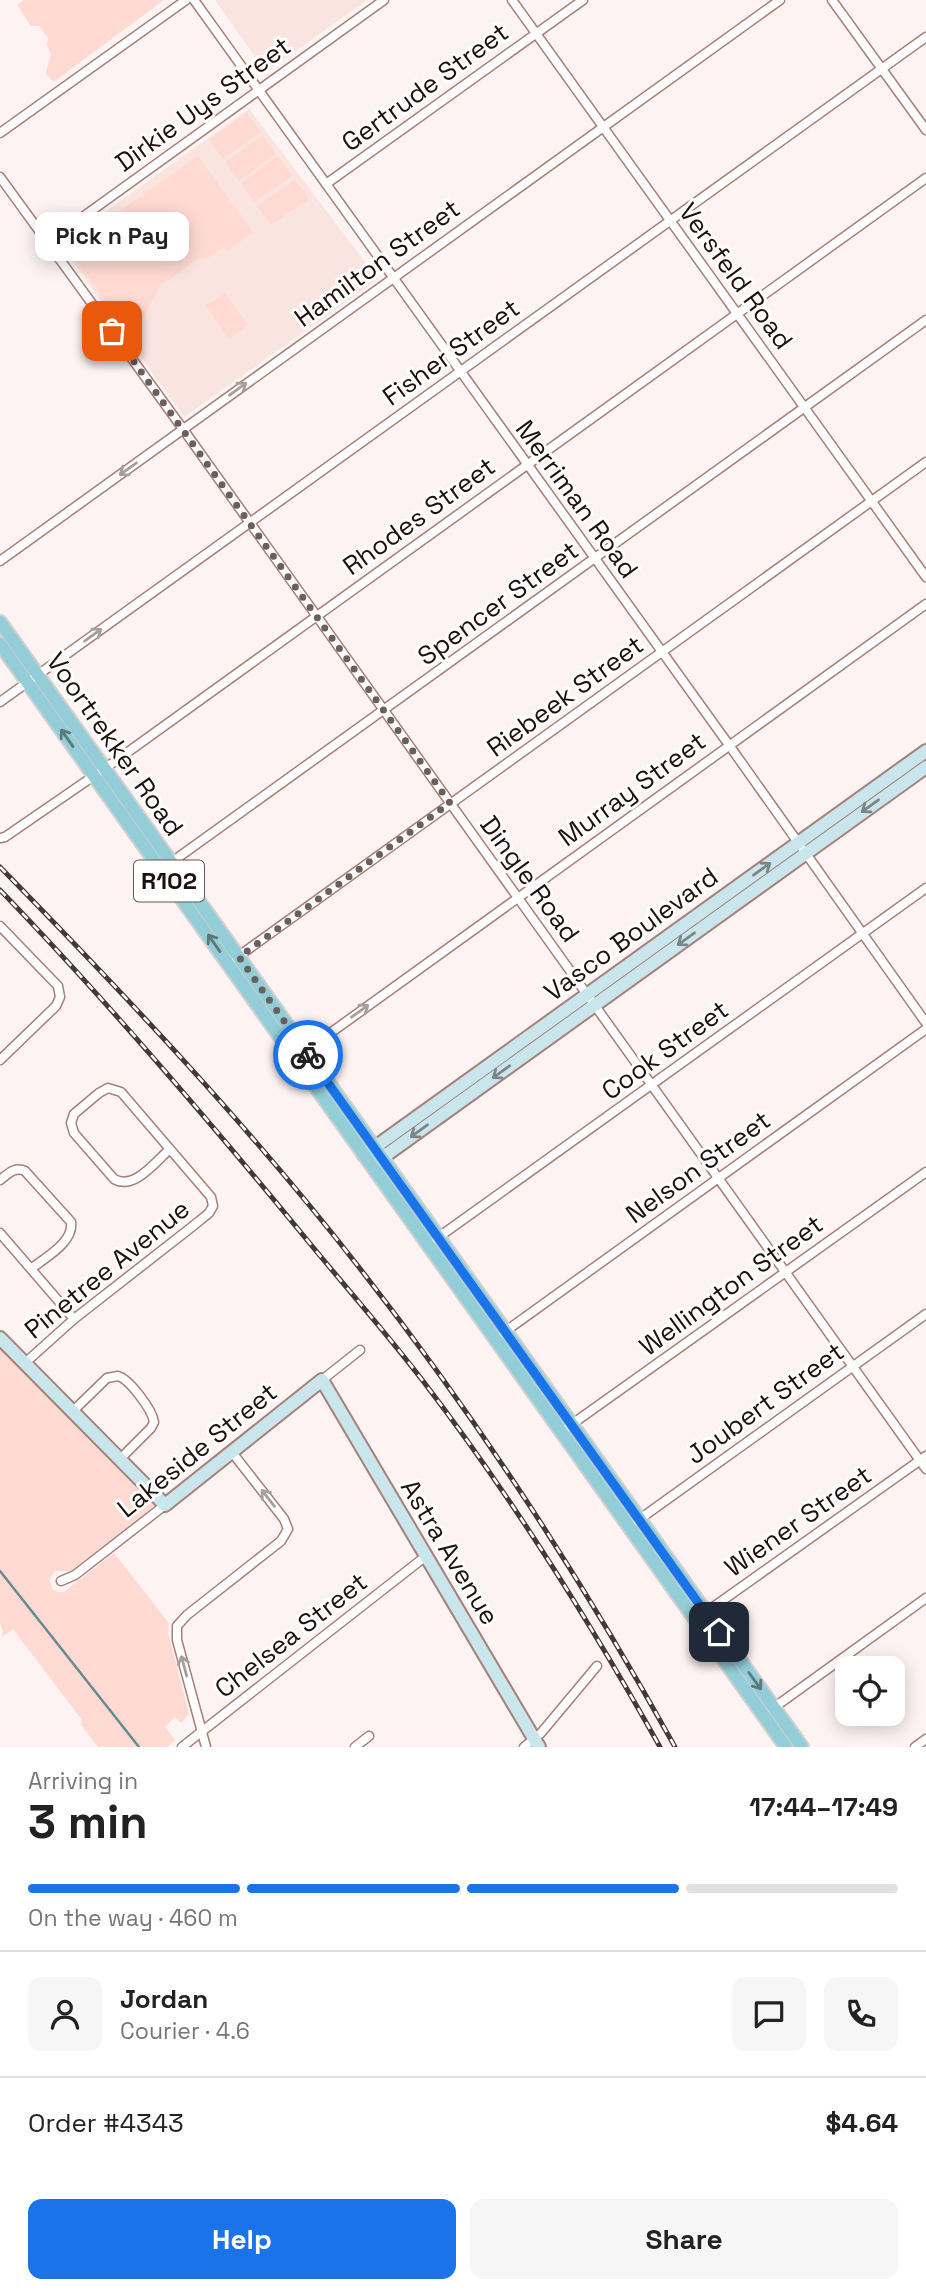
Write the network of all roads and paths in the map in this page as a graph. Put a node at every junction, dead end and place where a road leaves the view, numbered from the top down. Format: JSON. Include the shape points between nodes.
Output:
{"nodes":[{"id":1,"x":186,"y":0,"type":"edge"},
{"id":2,"x":194,"y":0,"type":"edge"},
{"id":3,"x":384,"y":0,"type":"edge"},
{"id":4,"x":512,"y":0,"type":"edge"},
{"id":5,"x":583,"y":0,"type":"edge"},
{"id":6,"x":780,"y":0,"type":"edge"},
{"id":7,"x":832,"y":0,"type":"edge"},
{"id":8,"x":536,"y":34,"type":"junction"},
{"id":9,"x":926,"y":37,"type":"edge"},
{"id":10,"x":882,"y":69,"type":"junction"},
{"id":11,"x":258,"y":90,"type":"junction"},
{"id":12,"x":604,"y":127,"type":"junction"},
{"id":13,"x":926,"y":130,"type":"edge"},
{"id":14,"x":0,"y":133,"type":"edge"},
{"id":15,"x":0,"y":177,"type":"edge"},
{"id":16,"x":926,"y":178,"type":"edge"},
{"id":17,"x":326,"y":184,"type":"junction"},
{"id":18,"x":670,"y":221,"type":"junction"},
{"id":19,"x":48,"y":242,"type":"junction"},
{"id":20,"x":393,"y":278,"type":"junction"},
{"id":21,"x":737,"y":313,"type":"junction"},
{"id":22,"x":926,"y":320,"type":"edge"},
{"id":23,"x":460,"y":371,"type":"junction"},
{"id":24,"x":804,"y":407,"type":"junction"},
{"id":25,"x":183,"y":429,"type":"junction"},
{"id":26,"x":926,"y":462,"type":"edge"},
{"id":27,"x":526,"y":465,"type":"junction"},
{"id":28,"x":872,"y":501,"type":"junction"},
{"id":29,"x":249,"y":524,"type":"junction"},
{"id":30,"x":595,"y":559,"type":"junction"},
{"id":31,"x":0,"y":561,"type":"edge"},
{"id":32,"x":926,"y":577,"type":"edge"},
{"id":33,"x":926,"y":604,"type":"edge"},
{"id":34,"x":316,"y":616,"type":"junction"},
{"id":35,"x":0,"y":622,"type":"edge"},
{"id":36,"x":0,"y":644,"type":"edge"},
{"id":37,"x":662,"y":652,"type":"junction"},
{"id":38,"x":33,"y":678,"type":"junction"},
{"id":39,"x":0,"y":702,"type":"edge"},
{"id":40,"x":384,"y":711,"type":"junction"},
{"id":41,"x":730,"y":745,"type":"junction"},
{"id":42,"x":926,"y":751,"type":"edge"},
{"id":43,"x":926,"y":767,"type":"edge"},
{"id":44,"x":99,"y":772,"type":"junction"},
{"id":45,"x":450,"y":803,"type":"junction"},
{"id":46,"x":2,"y":837,"type":"edge"},
{"id":47,"x":802,"y":847,"type":"junction"},
{"id":48,"x":166,"y":866,"type":"junction"},
{"id":49,"x":926,"y":888,"type":"edge"},
{"id":50,"x":517,"y":898,"type":"junction"},
{"id":51,"x":0,"y":926,"type":"edge"},
{"id":52,"x":863,"y":933,"type":"junction"},
{"id":53,"x":233,"y":960,"type":"junction"},
{"id":54,"x":591,"y":1000,"type":"junction"},
{"id":55,"x":926,"y":1026,"type":"edge"},
{"id":56,"x":300,"y":1055,"type":"junction"},
{"id":57,"x":0,"y":1060,"type":"edge"},
{"id":58,"x":652,"y":1085,"type":"junction"},
{"id":59,"x":170,"y":1149,"type":"junction"},
{"id":60,"x":373,"y":1157,"type":"junction"},
{"id":61,"x":926,"y":1172,"type":"edge"},
{"id":62,"x":718,"y":1178,"type":"junction"},
{"id":63,"x":0,"y":1180,"type":"edge"},
{"id":64,"x":0,"y":1233,"type":"edge"},
{"id":65,"x":433,"y":1241,"type":"junction"},
{"id":66,"x":32,"y":1268,"type":"junction"},
{"id":67,"x":785,"y":1273,"type":"junction"},
{"id":68,"x":926,"y":1314,"type":"edge"},
{"id":69,"x":74,"y":1319,"type":"junction"},
{"id":70,"x":500,"y":1335,"type":"junction"},
{"id":71,"x":0,"y":1338,"type":"edge"},
{"id":72,"x":360,"y":1350,"type":"dead end"},
{"id":73,"x":25,"y":1363,"type":"junction"},
{"id":74,"x":852,"y":1366,"type":"junction"},
{"id":75,"x":322,"y":1380,"type":"junction"},
{"id":76,"x":73,"y":1411,"type":"junction"},
{"id":77,"x":567,"y":1429,"type":"junction"},
{"id":78,"x":231,"y":1451,"type":"junction"},
{"id":79,"x":923,"y":1458,"type":"edge"},
{"id":80,"x":120,"y":1459,"type":"junction"},
{"id":81,"x":926,"y":1469,"type":"edge"},
{"id":82,"x":165,"y":1505,"type":"junction"},
{"id":83,"x":634,"y":1523,"type":"junction"},
{"id":84,"x":426,"y":1556,"type":"junction"},
{"id":85,"x":61,"y":1581,"type":"dead end"},
{"id":86,"x":926,"y":1598,"type":"edge"},
{"id":87,"x":700,"y":1617,"type":"junction"},
{"id":88,"x":597,"y":1666,"type":"dead end"},
{"id":89,"x":769,"y":1711,"type":"junction"},
{"id":90,"x":202,"y":1732,"type":"junction"},
{"id":91,"x":369,"y":1736,"type":"dead end"},
{"id":92,"x":926,"y":1739,"type":"edge"},
{"id":93,"x":533,"y":1744,"type":"edge"},
{"id":94,"x":183,"y":1747,"type":"edge"},
{"id":95,"x":206,"y":1747,"type":"edge"},
{"id":96,"x":355,"y":1747,"type":"edge"},
{"id":97,"x":786,"y":1747,"type":"edge"},
{"id":98,"x":802,"y":1747,"type":"edge"},
{"id":99,"x":915,"y":1747,"type":"edge"}],
"edges":[{"from":1,"to":14,"type":"street"},
{"from":2,"to":11,"type":"street","name":"Merriman Road"},
{"from":3,"to":11,"type":"street","name":"Dirkie Uys Street"},
{"from":4,"to":8,"type":"street","name":"Versfeld Road"},
{"from":5,"to":8,"type":"street","name":"Gertrude Street"},
{"from":6,"to":12,"type":"street","name":"Hamilton Street"},
{"from":7,"to":10,"type":"street"},
{"from":8,"to":12,"type":"street","name":"Versfeld Road"},
{"from":8,"to":17,"type":"street","name":"Gertrude Street"},
{"from":9,"to":10,"type":"street","name":"Fisher Street"},
{"from":10,"to":13,"type":"street"},
{"from":10,"to":18,"type":"street","name":"Fisher Street"},
{"from":11,"to":17,"type":"street","name":"Merriman Road"},
{"from":11,"to":19,"type":"street","name":"Dirkie Uys Street"},
{"from":12,"to":18,"type":"street","name":"Versfeld Road"},
{"from":12,"to":20,"type":"street","name":"Hamilton Street"},
{"from":15,"to":19,"type":"street","name":"Dingle Road"},
{"from":16,"to":21,"type":"street","name":"Rhodes Street"},
{"from":17,"to":20,"type":"street","name":"Merriman Road"},
{"from":18,"to":21,"type":"street","name":"Versfeld Road"},
{"from":18,"to":23,"type":"street","name":"Fisher Street"},
{"from":19,"to":25,"type":"street","name":"Dingle Road"},
{"from":20,"to":23,"type":"street","name":"Merriman Road"},
{"from":25,"to":20,"type":"street","name":"Hamilton Street","one_way":true},
{"from":21,"to":24,"type":"street","name":"Versfeld Road"},
{"from":21,"to":27,"type":"street","name":"Rhodes Street"},
{"from":22,"to":24,"type":"street","name":"Spencer Street"},
{"from":23,"to":27,"type":"street","name":"Merriman Road"},
{"from":23,"to":29,"type":"street","name":"Fisher Street"},
{"from":24,"to":28,"type":"street","name":"Versfeld Road"},
{"from":24,"to":30,"type":"street","name":"Spencer Street"},
{"from":25,"to":29,"type":"street","name":"Dingle Road"},
{"from":25,"to":31,"type":"street","name":"Hamilton Street","one_way":true},
{"from":26,"to":28,"type":"street","name":"Riebeek Street"},
{"from":27,"to":30,"type":"street","name":"Merriman Road"},
{"from":27,"to":34,"type":"street","name":"Rhodes Street"},
{"from":28,"to":32,"type":"street","name":"Versfeld Road"},
{"from":28,"to":37,"type":"street","name":"Riebeek Street"},
{"from":29,"to":34,"type":"street","name":"Dingle Road"},
{"from":38,"to":29,"type":"street","name":"Fisher Street","one_way":true},
{"from":30,"to":37,"type":"street","name":"Merriman Road"},
{"from":30,"to":40,"type":"street","name":"Spencer Street"},
{"from":33,"to":41,"type":"street","name":"Murray Street"},
{"from":34,"to":40,"type":"street","name":"Dingle Road"},
{"from":34,"to":44,"type":"street","name":"Rhodes Street"},
{"from":35,"to":38,"type":"main road","name":"Voortrekker Road","number":"R102"},
{"from":36,"to":38,"type":"main road","name":"Voortrekker Road","number":"R102"},
{"from":37,"to":41,"type":"street","name":"Merriman Road"},
{"from":37,"to":45,"type":"street","name":"Riebeek Street"},
{"from":38,"to":39,"type":"street","name":"Fisher Street"},
{"from":38,"to":44,"type":"main road","name":"Voortrekker Road","number":"R102"},
{"from":40,"to":45,"type":"street","name":"Dingle Road"},
{"from":40,"to":48,"type":"street","name":"Spencer Street"},
{"from":41,"to":47,"type":"street","name":"Merriman Road"},
{"from":41,"to":50,"type":"street","name":"Murray Street"},
{"from":42,"to":47,"type":"street","name":"Vasco Boulevard"},
{"from":43,"to":47,"type":"street","name":"Vasco Boulevard","one_way":true},
{"from":44,"to":46,"type":"street","name":"Rhodes Street"},
{"from":44,"to":48,"type":"main road","name":"Voortrekker Road","number":"R102"},
{"from":45,"to":50,"type":"street","name":"Dingle Road"},
{"from":45,"to":53,"type":"street","name":"Riebeek Street"},
{"from":47,"to":52,"type":"street","name":"Merriman Road"},
{"from":47,"to":54,"type":"street","name":"Vasco Boulevard"},
{"from":48,"to":53,"type":"main road","name":"Voortrekker Road","number":"R102"},
{"from":49,"to":52,"type":"street","name":"Cook Street"},
{"from":50,"to":54,"type":"street","name":"Dingle Road"},
{"from":56,"to":50,"type":"street","name":"Murray Street","one_way":true},
{"from":51,"to":57,"type":"street","via":[[58,986],[60,997]]},
{"from":52,"to":55,"type":"street","name":"Merriman Road"},
{"from":52,"to":58,"type":"street","name":"Cook Street"},
{"from":53,"to":56,"type":"main road","name":"Voortrekker Road","number":"R102"},
{"from":54,"to":58,"type":"street","name":"Dingle Road"},
{"from":54,"to":60,"type":"street","name":"Vasco Boulevard"},
{"from":55,"to":62,"type":"street","name":"Nelson Street"},
{"from":56,"to":60,"type":"main road","name":"Voortrekker Road","number":"R102"},
{"from":58,"to":62,"type":"street","name":"Dingle Road"},
{"from":58,"to":65,"type":"street","name":"Cook Street"},
{"from":59,"to":59,"type":"street","via":[[131,1181],[120,1182],[74,1133],[72,1118],[99,1093],[116,1090]]},
{"from":59,"to":69,"type":"street","name":"Pinetree Avenue","via":[[211,1197],[213,1206]]},
{"from":60,"to":65,"type":"main road","name":"Voortrekker Road","number":"R102"},
{"from":61,"to":67,"type":"street","name":"Wellington Street"},
{"from":62,"to":67,"type":"street","name":"Dingle Road"},
{"from":62,"to":70,"type":"street","name":"Nelson Street"},
{"from":63,"to":66,"type":"street","via":[[13,1170],[25,1171],[71,1222],[68,1238]]},
{"from":64,"to":66,"type":"street"},
{"from":65,"to":70,"type":"main road","name":"Voortrekker Road","number":"R102"},
{"from":66,"to":69,"type":"street"},
{"from":67,"to":74,"type":"street","name":"Dingle Road"},
{"from":67,"to":77,"type":"street","name":"Wellington Street"},
{"from":68,"to":74,"type":"street","name":"Joubert Street"},
{"from":69,"to":73,"type":"street","name":"Pinetree Avenue"},
{"from":70,"to":77,"type":"main road","name":"Voortrekker Road","number":"R102"},
{"from":71,"to":73,"type":"street"},
{"from":72,"to":75,"type":"street","name":"Lakeside Street"},
{"from":73,"to":76,"type":"street"},
{"from":74,"to":79,"type":"street","name":"Dingle Road"},
{"from":74,"to":83,"type":"street","name":"Joubert Street"},
{"from":75,"to":78,"type":"street","name":"Lakeside Street"},
{"from":75,"to":84,"type":"street","name":"Astra Avenue"},
{"from":76,"to":80,"type":"street"},
{"from":76,"to":80,"type":"street","via":[[107,1378],[126,1380],[151,1411],[154,1422]]},
{"from":77,"to":83,"type":"main road","name":"Voortrekker Road","number":"R102"},
{"from":78,"to":82,"type":"street","name":"Lakeside Street"},
{"from":90,"to":78,"type":"street","one_way":true,"via":[[177,1626],[281,1541],[288,1529]]},
{"from":79,"to":81,"type":"street","name":"Dingle Road"},
{"from":79,"to":87,"type":"street","name":"Wiener Street"},
{"from":80,"to":82,"type":"street"},
{"from":82,"to":85,"type":"street","name":"Lakeside Street"},
{"from":83,"to":87,"type":"main road","name":"Voortrekker Road","number":"R102"},
{"from":84,"to":90,"type":"street","name":"Chelsea Street"},
{"from":84,"to":93,"type":"street","name":"Astra Avenue"},
{"from":86,"to":89,"type":"street"},
{"from":87,"to":89,"type":"main road","name":"Voortrekker Road","number":"R102"},
{"from":88,"to":93,"type":"street"},
{"from":89,"to":97,"type":"main road","name":"Voortrekker Road","number":"R102"},
{"from":89,"to":98,"type":"main road","name":"Voortrekker Road","number":"R102"},
{"from":90,"to":94,"type":"street","name":"Chelsea Street"},
{"from":90,"to":95,"type":"street"},
{"from":91,"to":96,"type":"street"},
{"from":92,"to":99,"type":"street"}]}
